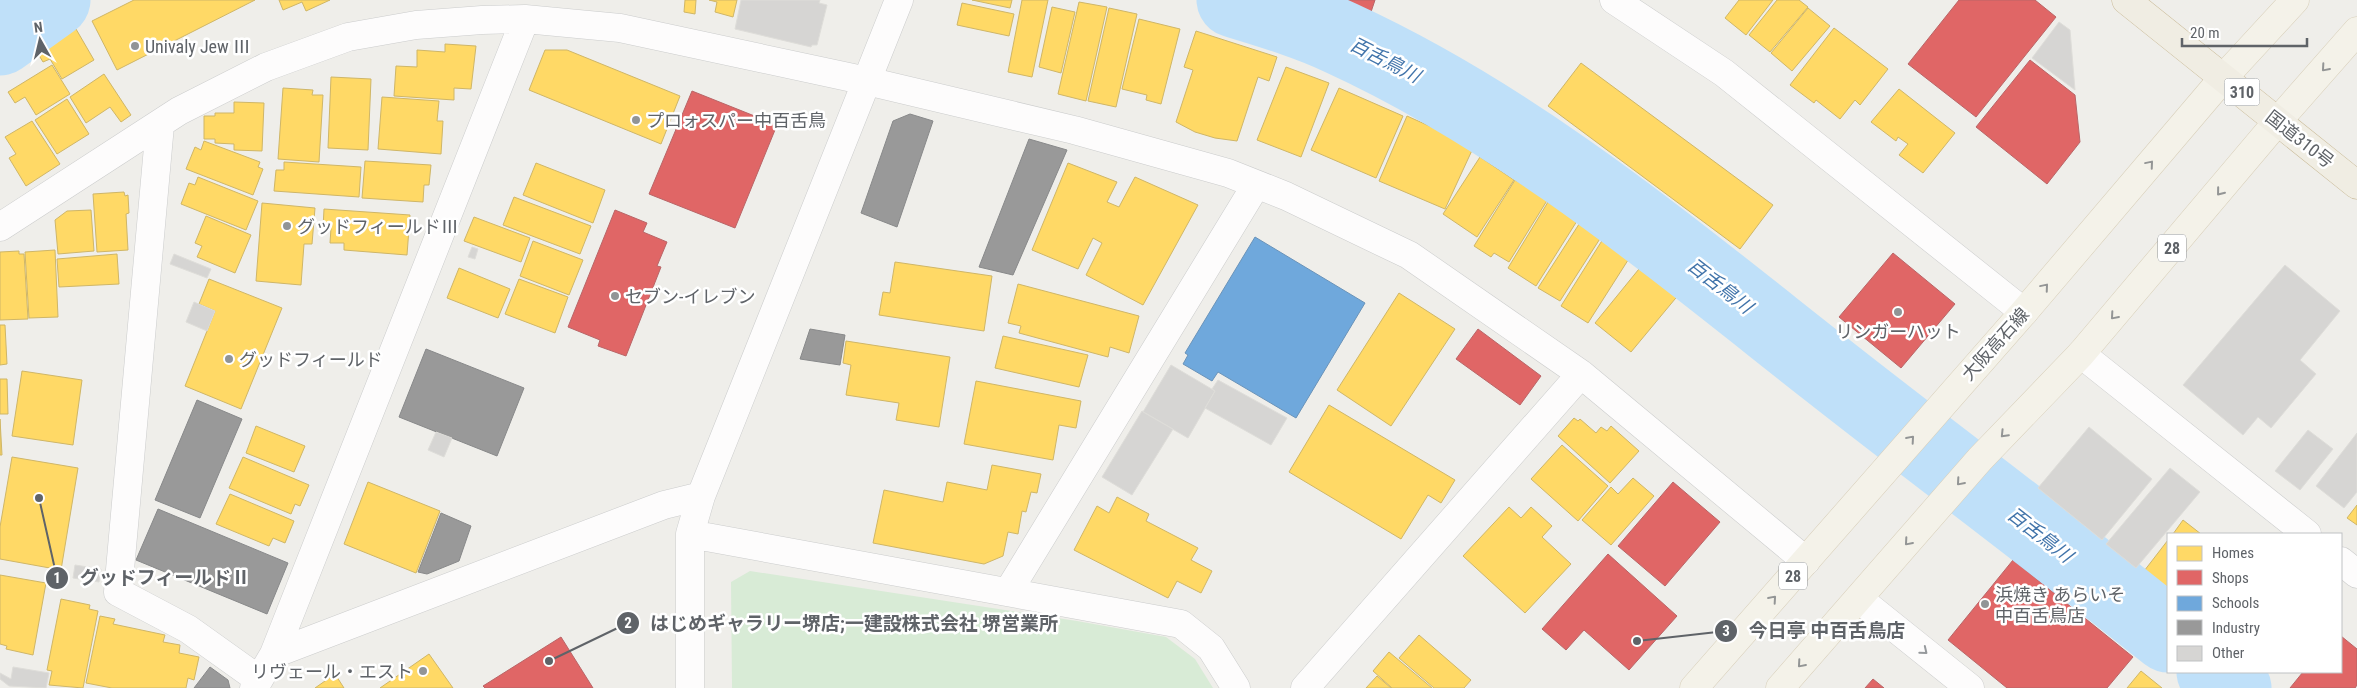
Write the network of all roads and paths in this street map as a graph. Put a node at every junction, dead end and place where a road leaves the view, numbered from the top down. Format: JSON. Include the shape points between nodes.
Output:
{"nodes":[{"id":1,"x":899,"y":0,"type":"edge"},
{"id":2,"x":1614,"y":0,"type":"edge"},
{"id":3,"x":2126,"y":0,"type":"edge"},
{"id":4,"x":2294,"y":0,"type":"edge"},
{"id":5,"x":525,"y":19,"type":"junction"},
{"id":6,"x":2357,"y":31,"type":"edge"},
{"id":7,"x":2224,"y":77,"type":"junction"},
{"id":8,"x":868,"y":81,"type":"junction"},
{"id":9,"x":2277,"y":122,"type":"junction"},
{"id":10,"x":160,"y":125,"type":"junction"},
{"id":11,"x":1256,"y":185,"type":"junction"},
{"id":12,"x":2357,"y":185,"type":"edge"},
{"id":13,"x":0,"y":227,"type":"edge"},
{"id":14,"x":2024,"y":312,"type":"junction"},
{"id":15,"x":2081,"y":354,"type":"junction"},
{"id":16,"x":1581,"y":374,"type":"junction"},
{"id":17,"x":701,"y":496,"type":"junction"},
{"id":18,"x":2306,"y":533,"type":"edge"},
{"id":19,"x":690,"y":534,"type":"junction"},
{"id":20,"x":1806,"y":561,"type":"junction"},
{"id":21,"x":2342,"y":562,"type":"edge"},
{"id":22,"x":2357,"y":574,"type":"edge"},
{"id":23,"x":1008,"y":592,"type":"junction"},
{"id":24,"x":1859,"y":599,"type":"junction"},
{"id":25,"x":274,"y":654,"type":"junction"},
{"id":26,"x":256,"y":683,"type":"edge"},
{"id":27,"x":690,"y":688,"type":"edge"},
{"id":28,"x":1236,"y":688,"type":"edge"},
{"id":29,"x":1305,"y":688,"type":"edge"},
{"id":30,"x":1694,"y":688,"type":"edge"},
{"id":31,"x":1780,"y":688,"type":"edge"},
{"id":32,"x":1970,"y":688,"type":"edge"}],
"edges":[{"from":1,"to":8,"type":"street"},
{"from":2,"to":14,"type":"street","via":[[1724,73]]},
{"from":3,"to":7,"type":"highway","name":"国道310号","number":"310"},
{"from":4,"to":7,"type":"main road","name":"大阪高石線","number":"28"},
{"from":5,"to":8,"type":"street","via":[[620,28]]},
{"from":5,"to":10,"type":"street","via":[[416,25],[348,37],[266,67],[179,111]]},
{"from":5,"to":25,"type":"street"},
{"from":6,"to":9,"type":"main road","number":"28","one_way":true},
{"from":7,"to":9,"type":"highway","name":"国道310号","number":"310"},
{"from":14,"to":7,"type":"main road","name":"大阪高石線","number":"28","one_way":true},
{"from":8,"to":11,"type":"street","via":[[1074,130],[1228,173]]},
{"from":8,"to":17,"type":"street"},
{"from":9,"to":12,"type":"highway","name":"国道310号","number":"310"},
{"from":9,"to":15,"type":"main road","number":"28","one_way":true},
{"from":10,"to":13,"type":"street"},
{"from":10,"to":26,"type":"street","via":[[118,592],[188,629]]},
{"from":11,"to":16,"type":"street","via":[[1286,196],[1409,256]]},
{"from":11,"to":23,"type":"street"},
{"from":20,"to":14,"type":"main road","name":"大阪高石線","number":"28","one_way":true},
{"from":15,"to":18,"type":"street"},
{"from":15,"to":24,"type":"main road","number":"28","one_way":true,"via":[[1980,459]]},
{"from":16,"to":20,"type":"street"},
{"from":16,"to":29,"type":"street"},
{"from":17,"to":19,"type":"street"},
{"from":17,"to":25,"type":"street","via":[[664,505]]},
{"from":19,"to":23,"type":"street"},
{"from":19,"to":27,"type":"street"},
{"from":30,"to":20,"type":"main road","name":"大阪高石線","number":"28","one_way":true},
{"from":21,"to":22,"type":"street"},
{"from":23,"to":28,"type":"street","via":[[1181,624],[1211,648]]},
{"from":24,"to":31,"type":"main road","number":"28","one_way":true},
{"from":24,"to":32,"type":"street","one_way":true},
{"from":25,"to":26,"type":"street"}]}
